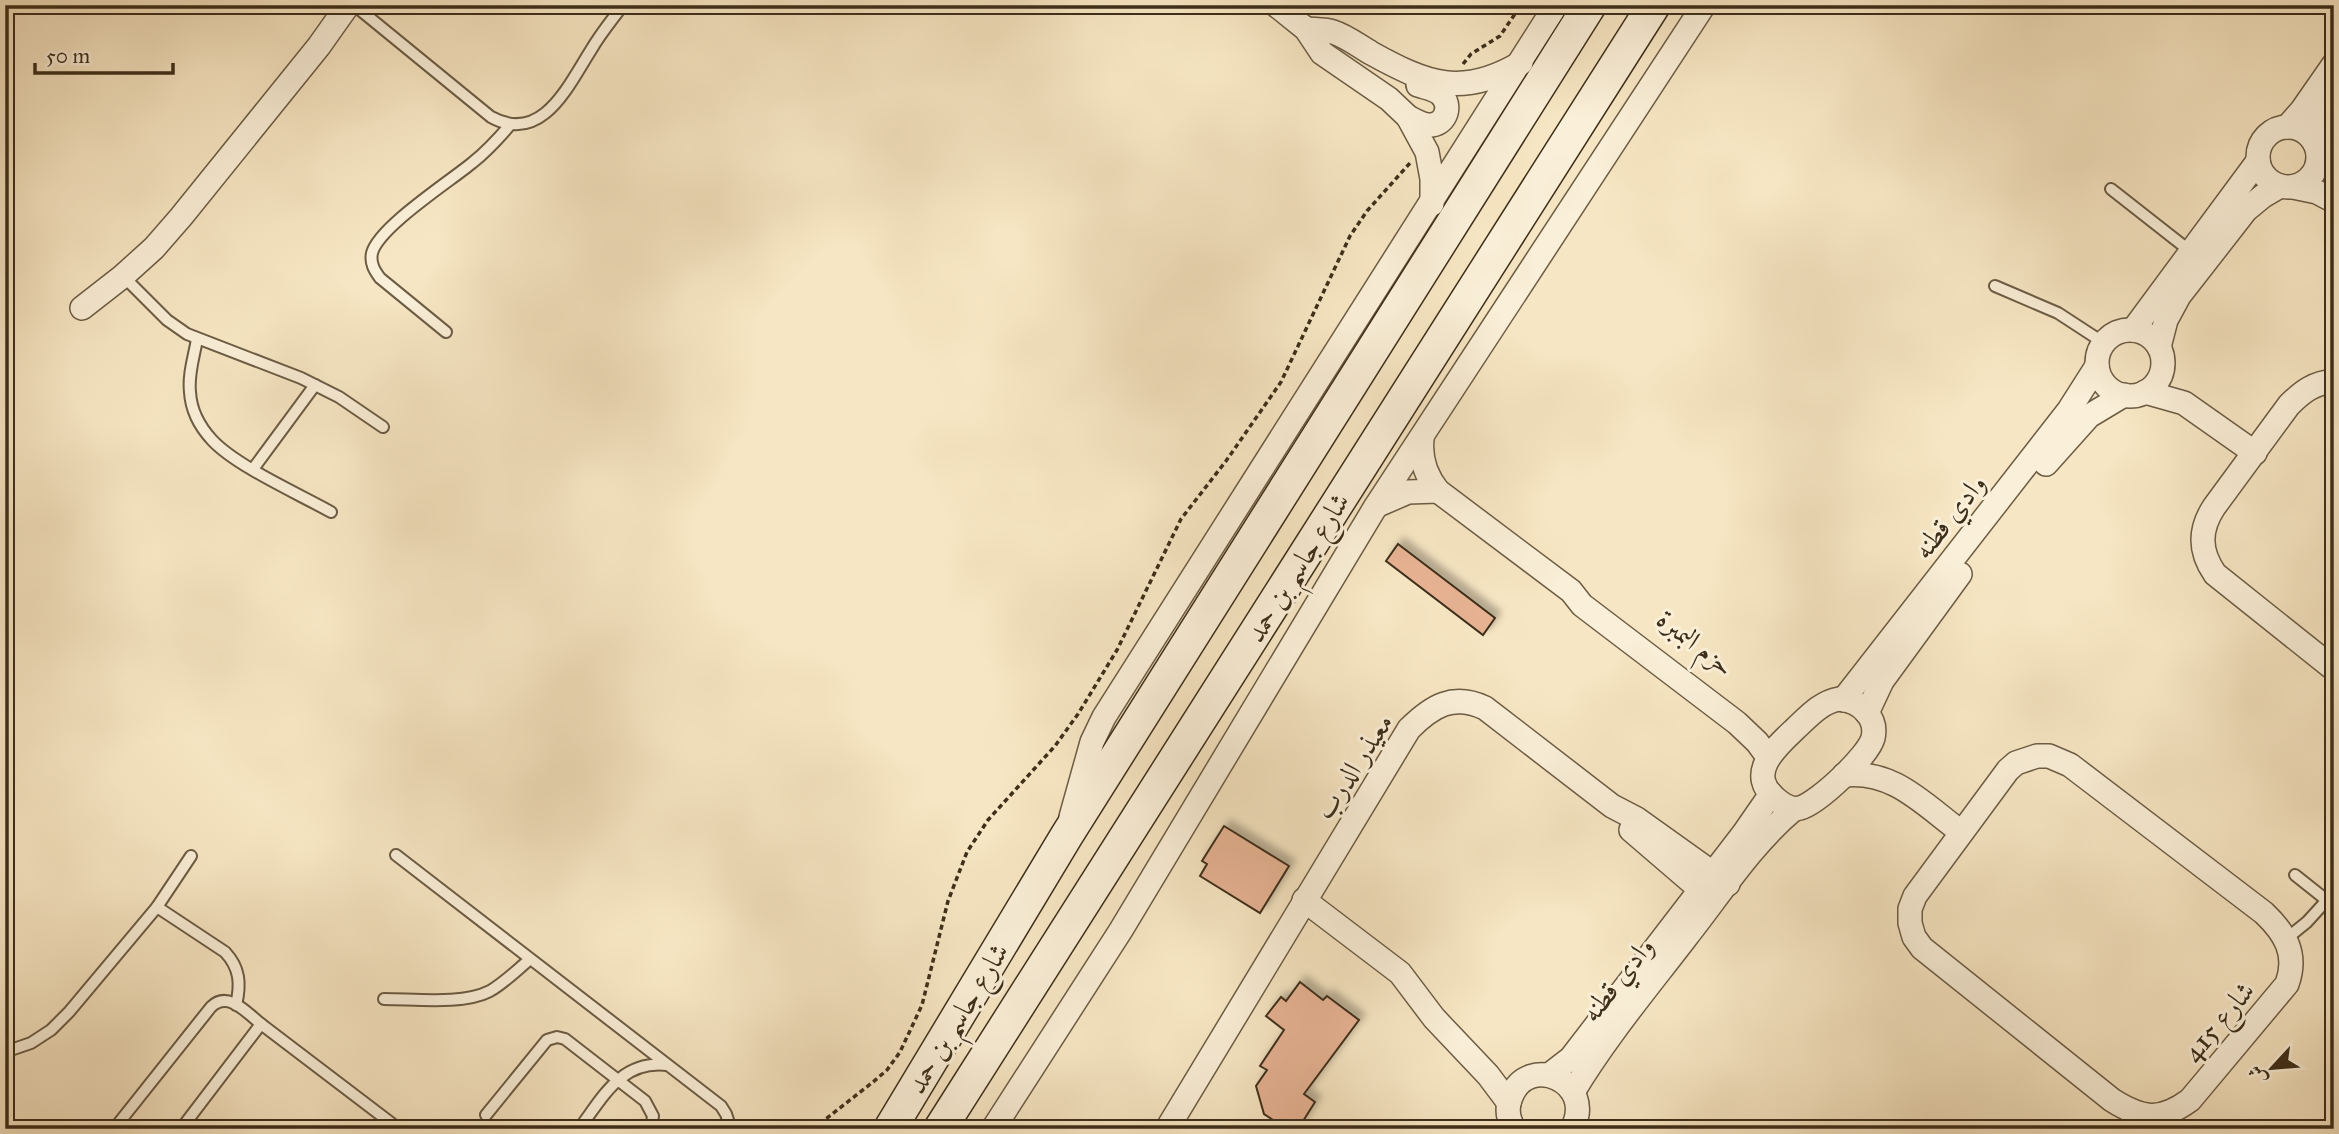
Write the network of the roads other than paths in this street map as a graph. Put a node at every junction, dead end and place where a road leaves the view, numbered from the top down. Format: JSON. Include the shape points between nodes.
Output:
{"nodes":[{"id":1,"x":348,"y":5,"type":"edge"},
{"id":2,"x":354,"y":5,"type":"edge"},
{"id":3,"x":623,"y":5,"type":"edge"},
{"id":4,"x":1276,"y":5,"type":"edge"},
{"id":5,"x":1556,"y":5,"type":"edge"},
{"id":6,"x":1590,"y":5,"type":"edge"},
{"id":7,"x":1654,"y":5,"type":"edge"},
{"id":8,"x":1703,"y":5,"type":"edge"},
{"id":9,"x":1306,"y":29,"type":"junction"},
{"id":10,"x":1522,"y":62,"type":"junction"},
{"id":11,"x":2334,"y":64,"type":"edge"},
{"id":12,"x":1404,"y":71,"type":"junction"},
{"id":13,"x":2334,"y":95,"type":"edge"},
{"id":14,"x":1408,"y":117,"type":"junction"},
{"id":15,"x":510,"y":125,"type":"junction"},
{"id":16,"x":2287,"y":127,"type":"junction"},
{"id":17,"x":2314,"y":142,"type":"junction"},
{"id":18,"x":2258,"y":161,"type":"junction"},
{"id":19,"x":2326,"y":173,"type":"edge"},
{"id":20,"x":2287,"y":187,"type":"junction"},
{"id":21,"x":2111,"y":189,"type":"dead end"},
{"id":22,"x":2334,"y":201,"type":"edge"},
{"id":23,"x":1432,"y":204,"type":"junction"},
{"id":24,"x":2190,"y":251,"type":"junction"},
{"id":25,"x":123,"y":276,"type":"junction"},
{"id":26,"x":1995,"y":286,"type":"dead end"},
{"id":27,"x":82,"y":309,"type":"dead end"},
{"id":28,"x":2133,"y":330,"type":"junction"},
{"id":29,"x":446,"y":332,"type":"dead end"},
{"id":30,"x":197,"y":339,"type":"junction"},
{"id":31,"x":2104,"y":343,"type":"junction"},
{"id":32,"x":2161,"y":357,"type":"junction"},
{"id":33,"x":2097,"y":366,"type":"junction"},
{"id":34,"x":2334,"y":381,"type":"edge"},
{"id":35,"x":315,"y":385,"type":"junction"},
{"id":36,"x":2134,"y":393,"type":"junction"},
{"id":37,"x":2184,"y":403,"type":"junction"},
{"id":38,"x":383,"y":427,"type":"dead end"},
{"id":39,"x":1422,"y":439,"type":"junction"},
{"id":40,"x":2255,"y":453,"type":"junction"},
{"id":41,"x":253,"y":469,"type":"junction"},
{"id":42,"x":1438,"y":491,"type":"junction"},
{"id":43,"x":1376,"y":506,"type":"junction"},
{"id":44,"x":331,"y":512,"type":"dead end"},
{"id":45,"x":2334,"y":668,"type":"edge"},
{"id":46,"x":1843,"y":700,"type":"junction"},
{"id":47,"x":1719,"y":704,"type":"junction"},
{"id":48,"x":1867,"y":713,"type":"junction"},
{"id":49,"x":1788,"y":736,"type":"junction"},
{"id":50,"x":1872,"y":740,"type":"junction"},
{"id":51,"x":1768,"y":757,"type":"junction"},
{"id":52,"x":1844,"y":775,"type":"junction"},
{"id":53,"x":1893,"y":782,"type":"junction"},
{"id":54,"x":1771,"y":794,"type":"junction"},
{"id":55,"x":1794,"y":809,"type":"junction"},
{"id":56,"x":1961,"y":832,"type":"junction"},
{"id":57,"x":1067,"y":835,"type":"junction"},
{"id":58,"x":396,"y":855,"type":"dead end"},
{"id":59,"x":191,"y":856,"type":"dead end"},
{"id":60,"x":2295,"y":875,"type":"dead end"},
{"id":61,"x":1713,"y":887,"type":"junction"},
{"id":62,"x":1304,"y":900,"type":"junction"},
{"id":63,"x":2330,"y":903,"type":"edge"},
{"id":64,"x":157,"y":907,"type":"junction"},
{"id":65,"x":2286,"y":939,"type":"junction"},
{"id":66,"x":529,"y":960,"type":"junction"},
{"id":67,"x":384,"y":999,"type":"dead end"},
{"id":68,"x":236,"y":1005,"type":"junction"},
{"id":69,"x":261,"y":1024,"type":"junction"},
{"id":70,"x":5,"y":1052,"type":"edge"},
{"id":71,"x":1477,"y":1061,"type":"junction"},
{"id":72,"x":667,"y":1065,"type":"junction"},
{"id":73,"x":1539,"y":1076,"type":"junction"},
{"id":74,"x":616,"y":1080,"type":"junction"},
{"id":75,"x":1573,"y":1092,"type":"junction"},
{"id":76,"x":486,"y":1115,"type":"dead end"},
{"id":77,"x":1510,"y":1119,"type":"edge"},
{"id":78,"x":1177,"y":1125,"type":"edge"},
{"id":79,"x":1578,"y":1125,"type":"edge"},
{"id":80,"x":114,"y":1129,"type":"edge"},
{"id":81,"x":181,"y":1129,"type":"edge"},
{"id":82,"x":399,"y":1129,"type":"edge"},
{"id":83,"x":579,"y":1129,"type":"edge"},
{"id":84,"x":651,"y":1129,"type":"edge"},
{"id":85,"x":731,"y":1129,"type":"edge"},
{"id":86,"x":890,"y":1129,"type":"edge"},
{"id":87,"x":940,"y":1129,"type":"edge"},
{"id":88,"x":993,"y":1129,"type":"edge"}],
"edges":[{"from":1,"to":25,"type":"street","via":[[181,217]]},
{"from":2,"to":15,"type":"lane","via":[[491,117]]},
{"from":3,"to":15,"type":"lane","via":[[548,111],[531,123]]},
{"from":4,"to":9,"type":"street"},
{"from":5,"to":10,"type":"street","name":"شارع جاسم بن حمد"},
{"from":6,"to":57,"type":"main road","name":"شارع جاسم بن حمد"},
{"from":7,"to":87,"type":"main road","name":"شارع جاسم بن حمد"},
{"from":8,"to":39,"type":"street","name":"شارع جاسم بن حمد"},
{"from":9,"to":12,"type":"street","via":[[1334,32]]},
{"from":9,"to":14,"type":"street","via":[[1322,53]]},
{"from":10,"to":12,"type":"street","via":[[1484,80],[1463,83],[1433,82]]},
{"from":10,"to":23,"type":"street","name":"شارع جاسم بن حمد"},
{"from":11,"to":16,"type":"street"},
{"from":12,"to":14,"type":"street","via":[[1416,84],[1439,93],[1447,106],[1446,116],[1434,125]]},
{"from":13,"to":17,"type":"street","via":[[2319,117]]},
{"from":14,"to":23,"type":"street","via":[[1427,152]]},
{"from":15,"to":29,"type":"lane","via":[[484,152],[404,216],[372,252],[380,278]]},
{"from":16,"to":17,"type":"street","via":[[2305,132]]},
{"from":16,"to":18,"type":"street","via":[[2262,142]]},
{"from":17,"to":19,"type":"street"},
{"from":18,"to":20,"type":"street","via":[[2265,177]]},
{"from":18,"to":24,"type":"street"},
{"from":19,"to":20,"type":"street"},
{"from":20,"to":22,"type":"street","via":[[2317,192]]},
{"from":20,"to":32,"type":"street","via":[[2263,196],[2246,210],[2179,296],[2166,320]]},
{"from":21,"to":24,"type":"lane"},
{"from":23,"to":57,"type":"street","name":"شارع جاسم بن حمد","via":[[1104,717],[1083,769]]},
{"from":24,"to":28,"type":"street"},
{"from":25,"to":27,"type":"street"},
{"from":25,"to":30,"type":"lane","via":[[167,320]]},
{"from":26,"to":31,"type":"lane","via":[[2058,313]]},
{"from":28,"to":31,"type":"street","via":[[2116,333]]},
{"from":28,"to":32,"type":"street","via":[[2148,335]]},
{"from":30,"to":35,"type":"lane"},
{"from":30,"to":41,"type":"lane","via":[[189,376],[194,411],[212,441]]},
{"from":31,"to":33,"type":"street"},
{"from":32,"to":36,"type":"street","via":[[2157,381]]},
{"from":32,"to":37,"type":"street"},
{"from":33,"to":36,"type":"street","via":[[2109,388]]},
{"from":33,"to":46,"type":"street","name":"وادي قطنه","via":[[2069,410]]},
{"from":34,"to":40,"type":"street","via":[[2302,391]]},
{"from":35,"to":38,"type":"lane"},
{"from":35,"to":41,"type":"lane"},
{"from":36,"to":37,"type":"street"},
{"from":36,"to":48,"type":"street","name":"وادي قطنه","via":[[2096,410],[2082,423],[1998,522],[1882,681]]},
{"from":37,"to":40,"type":"street"},
{"from":39,"to":42,"type":"street","name":"حزم البمبرة","via":[[1426,471]]},
{"from":39,"to":43,"type":"street","name":"شارع جاسم بن حمد"},
{"from":40,"to":45,"type":"street","via":[[2206,519],[2202,548],[2207,562],[2215,574]]},
{"from":41,"to":44,"type":"lane"},
{"from":42,"to":43,"type":"street","via":[[1408,492]]},
{"from":42,"to":47,"type":"street","name":"حزم البمبرة","via":[[1571,591],[1587,596]]},
{"from":43,"to":88,"type":"street","name":"شارع جاسم بن حمد","via":[[1121,930]]},
{"from":46,"to":48,"type":"street","via":[[1856,703]]},
{"from":46,"to":49,"type":"street","via":[[1825,703]]},
{"from":47,"to":49,"type":"street","name":"حزم البمبرة"},
{"from":47,"to":51,"type":"street","name":"حزم البمبرة"},
{"from":48,"to":50,"type":"street","via":[[1873,725]]},
{"from":49,"to":51,"type":"street"},
{"from":50,"to":52,"type":"street","name":"وادي قطنه"},
{"from":50,"to":53,"type":"street"},
{"from":51,"to":54,"type":"street","via":[[1764,775]]},
{"from":52,"to":53,"type":"street","via":[[1874,775]]},
{"from":52,"to":55,"type":"street","name":"وادي قطنه","via":[[1807,806]]},
{"from":53,"to":56,"type":"street"},
{"from":54,"to":55,"type":"street"},
{"from":54,"to":61,"type":"street","name":"وادي قطنه"},
{"from":55,"to":61,"type":"street","name":"وادي قطنه"},
{"from":56,"to":65,"type":"street","name":"شارع 415","via":[[2016,763],[2038,756],[2060,759],[2264,913]]},
{"from":56,"to":65,"type":"street","name":"شارع 415","via":[[1915,896],[1910,909],[1914,937],[2112,1100],[2144,1116],[2174,1112],[2190,1100],[2280,993],[2291,973]]},
{"from":57,"to":86,"type":"main road","name":"شارع جاسم بن حمد"},
{"from":58,"to":66,"type":"lane"},
{"from":59,"to":64,"type":"lane"},
{"from":60,"to":63,"type":"lane"},
{"from":61,"to":62,"type":"street","name":"معيذر الدرب","via":[[1637,819],[1612,806],[1485,708],[1459,700],[1423,715],[1409,729]]},
{"from":61,"to":73,"type":"street","name":"وادي قطنه","via":[[1571,1058]]},
{"from":61,"to":75,"type":"street","name":"وادي قطنه"},
{"from":62,"to":71,"type":"street","via":[[1400,973],[1434,1018]]},
{"from":62,"to":78,"type":"street","name":"معيذر الدرب"},
{"from":63,"to":65,"type":"lane"},
{"from":64,"to":68,"type":"lane","via":[[231,958],[239,984]]},
{"from":64,"to":70,"type":"lane","via":[[51,1030]]},
{"from":66,"to":67,"type":"lane","via":[[499,985],[471,997]]},
{"from":66,"to":72,"type":"lane"},
{"from":68,"to":69,"type":"lane"},
{"from":68,"to":80,"type":"lane","via":[[226,1000],[211,1007]]},
{"from":69,"to":81,"type":"lane"},
{"from":69,"to":82,"type":"lane"},
{"from":71,"to":73,"type":"street"},
{"from":71,"to":77,"type":"street"},
{"from":72,"to":74,"type":"lane","via":[[651,1063]]},
{"from":72,"to":85,"type":"lane","via":[[721,1106]]},
{"from":73,"to":75,"type":"street","via":[[1559,1078]]},
{"from":73,"to":77,"type":"street","name":"وادي قطنه","via":[[1515,1088]]},
{"from":74,"to":76,"type":"lane","via":[[557,1037],[547,1040]]},
{"from":74,"to":83,"type":"lane"},
{"from":74,"to":84,"type":"lane","via":[[645,1101],[653,1116]]},
{"from":75,"to":79,"type":"street"}]}
